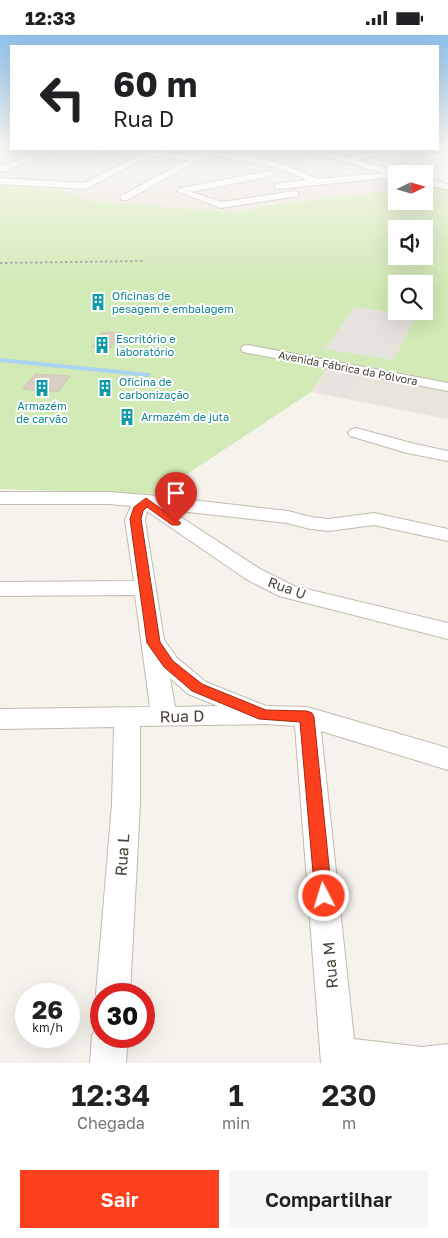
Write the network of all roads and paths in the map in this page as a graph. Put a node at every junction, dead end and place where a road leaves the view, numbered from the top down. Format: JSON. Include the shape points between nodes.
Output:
{"nodes":[{"id":1,"x":135,"y":192,"type":"edge"},
{"id":2,"x":184,"y":192,"type":"edge"},
{"id":3,"x":295,"y":194,"type":"dead end"},
{"id":4,"x":217,"y":195,"type":"dead end"},
{"id":5,"x":124,"y":198,"type":"dead end"},
{"id":6,"x":200,"y":199,"type":"junction"},
{"id":7,"x":248,"y":349,"type":"dead end"},
{"id":8,"x":448,"y":387,"type":"edge"},
{"id":9,"x":356,"y":433,"type":"dead end"},
{"id":10,"x":448,"y":456,"type":"edge"},
{"id":11,"x":0,"y":498,"type":"edge"},
{"id":12,"x":146,"y":501,"type":"junction"},
{"id":13,"x":448,"y":535,"type":"edge"},
{"id":14,"x":146,"y":588,"type":"junction"},
{"id":15,"x":0,"y":589,"type":"edge"},
{"id":16,"x":448,"y":631,"type":"edge"},
{"id":17,"x":154,"y":643,"type":"junction"},
{"id":18,"x":264,"y":715,"type":"junction"},
{"id":19,"x":164,"y":716,"type":"junction"},
{"id":20,"x":127,"y":717,"type":"junction"},
{"id":21,"x":307,"y":717,"type":"junction"},
{"id":22,"x":0,"y":719,"type":"edge"},
{"id":23,"x":448,"y":759,"type":"edge"},
{"id":24,"x":114,"y":983,"type":"edge"},
{"id":25,"x":109,"y":1048,"type":"edge"},
{"id":26,"x":339,"y":1059,"type":"edge"},
{"id":27,"x":448,"y":1062,"type":"edge"},
{"id":28,"x":108,"y":1063,"type":"edge"},
{"id":29,"x":417,"y":1063,"type":"edge"},
{"id":30,"x":426,"y":1063,"type":"edge"}],
"edges":[{"from":1,"to":5,"type":"street"},
{"from":2,"to":6,"type":"street"},
{"from":3,"to":6,"type":"street","via":[[226,205]]},
{"from":4,"to":6,"type":"street"},
{"from":7,"to":8,"type":"street","name":"Avenida Fábrica da Pólvora"},
{"from":9,"to":10,"type":"street"},
{"from":11,"to":12,"type":"street"},
{"from":12,"to":13,"type":"street","via":[[288,517],[329,525],[374,519]]},
{"from":12,"to":14,"type":"street","via":[[135,519]]},
{"from":12,"to":16,"type":"street","name":"Rua U","via":[[253,574],[287,591]]},
{"from":14,"to":15,"type":"street"},
{"from":14,"to":17,"type":"street"},
{"from":17,"to":18,"type":"street","via":[[169,664],[197,688]]},
{"from":17,"to":19,"type":"street"},
{"from":18,"to":19,"type":"street","name":"Rua D"},
{"from":18,"to":21,"type":"street","name":"Rua D"},
{"from":19,"to":20,"type":"street","name":"Rua D"},
{"from":20,"to":22,"type":"street","name":"Rua D"},
{"from":20,"to":24,"type":"street","name":"Rua L","via":[[126,804]]},
{"from":21,"to":23,"type":"street","name":"Rua D"},
{"from":21,"to":26,"type":"street","name":"Rua M"},
{"from":25,"to":28,"type":"street"},
{"from":26,"to":29,"type":"street"},
{"from":27,"to":30,"type":"street"}]}
